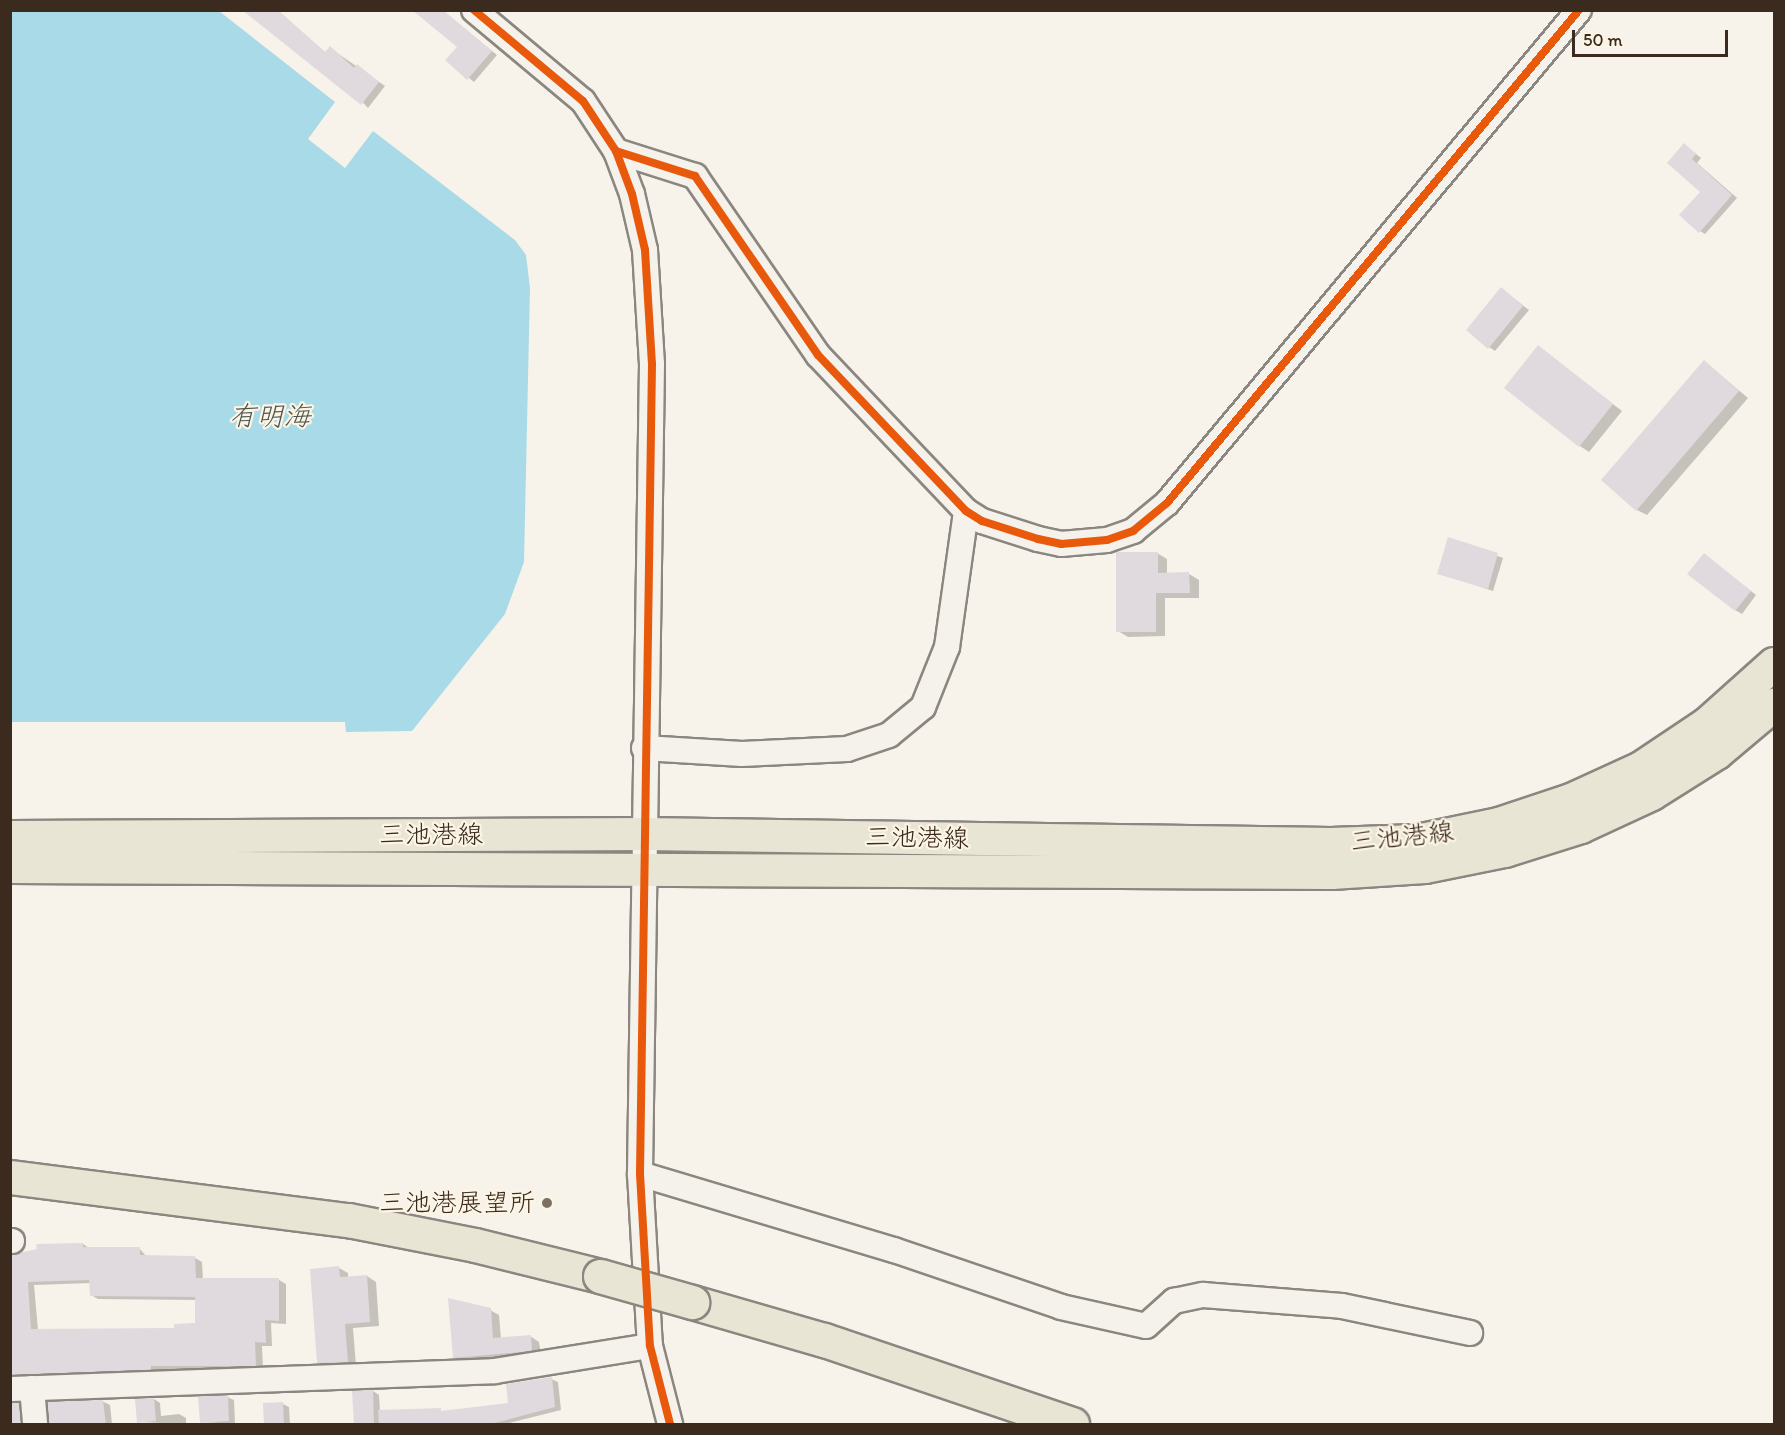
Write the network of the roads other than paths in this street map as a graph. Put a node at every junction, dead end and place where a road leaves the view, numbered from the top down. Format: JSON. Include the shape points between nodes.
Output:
{"nodes":[{"id":1,"x":474,"y":10,"type":"edge"},
{"id":2,"x":1579,"y":10,"type":"edge"},
{"id":3,"x":616,"y":151,"type":"junction"},
{"id":4,"x":966,"y":511,"type":"junction"},
{"id":5,"x":1774,"y":664,"type":"edge"},
{"id":6,"x":1774,"y":705,"type":"edge"},
{"id":7,"x":644,"y":748,"type":"junction"},
{"id":8,"x":645,"y":834,"type":"junction"},
{"id":9,"x":10,"y":837,"type":"edge"},
{"id":10,"x":10,"y":867,"type":"edge"},
{"id":11,"x":644,"y":868,"type":"junction"},
{"id":12,"x":640,"y":1174,"type":"junction"},
{"id":13,"x":10,"y":1176,"type":"edge"},
{"id":14,"x":1470,"y":1333,"type":"dead end"},
{"id":15,"x":650,"y":1346,"type":"junction"},
{"id":16,"x":21,"y":1388,"type":"edge"},
{"id":17,"x":34,"y":1425,"type":"edge"},
{"id":18,"x":670,"y":1425,"type":"edge"},
{"id":19,"x":1072,"y":1425,"type":"edge"}],
"edges":[{"from":1,"to":3,"type":"street","via":[[583,101]]},
{"from":2,"to":4,"type":"street","via":[[1167,503],[1133,531],[1107,540],[1061,544],[982,521]]},
{"from":3,"to":4,"type":"street","via":[[695,176],[818,355]]},
{"from":3,"to":7,"type":"street","via":[[632,194],[645,250],[652,364]]},
{"from":4,"to":7,"type":"street","via":[[947,646],[923,707],[889,735],[847,749],[800,752],[742,754]]},
{"from":5,"to":8,"type":"main road","name":"三池港線","via":[[1707,724],[1641,768],[1561,804],[1499,824],[1417,841],[1331,844]]},
{"from":6,"to":11,"type":"main road","name":"三池港線","via":[[1717,753],[1642,799],[1581,827],[1505,851],[1425,867],[1332,873]]},
{"from":7,"to":8,"type":"street"},
{"from":8,"to":9,"type":"main road","name":"三池港線"},
{"from":8,"to":11,"type":"street"},
{"from":10,"to":11,"type":"main road","name":"三池港線"},
{"from":11,"to":12,"type":"street"},
{"from":12,"to":14,"type":"street","via":[[894,1250],[1061,1307],[1146,1326],[1174,1301],[1203,1294],[1342,1306]]},
{"from":12,"to":15,"type":"street"},
{"from":13,"to":19,"type":"highway","bridge":true,"via":[[348,1220],[475,1245],[600,1276],[834,1343]]},
{"from":15,"to":16,"type":"street","via":[[495,1371]]},
{"from":15,"to":18,"type":"street"},
{"from":16,"to":17,"type":"street"}]}
